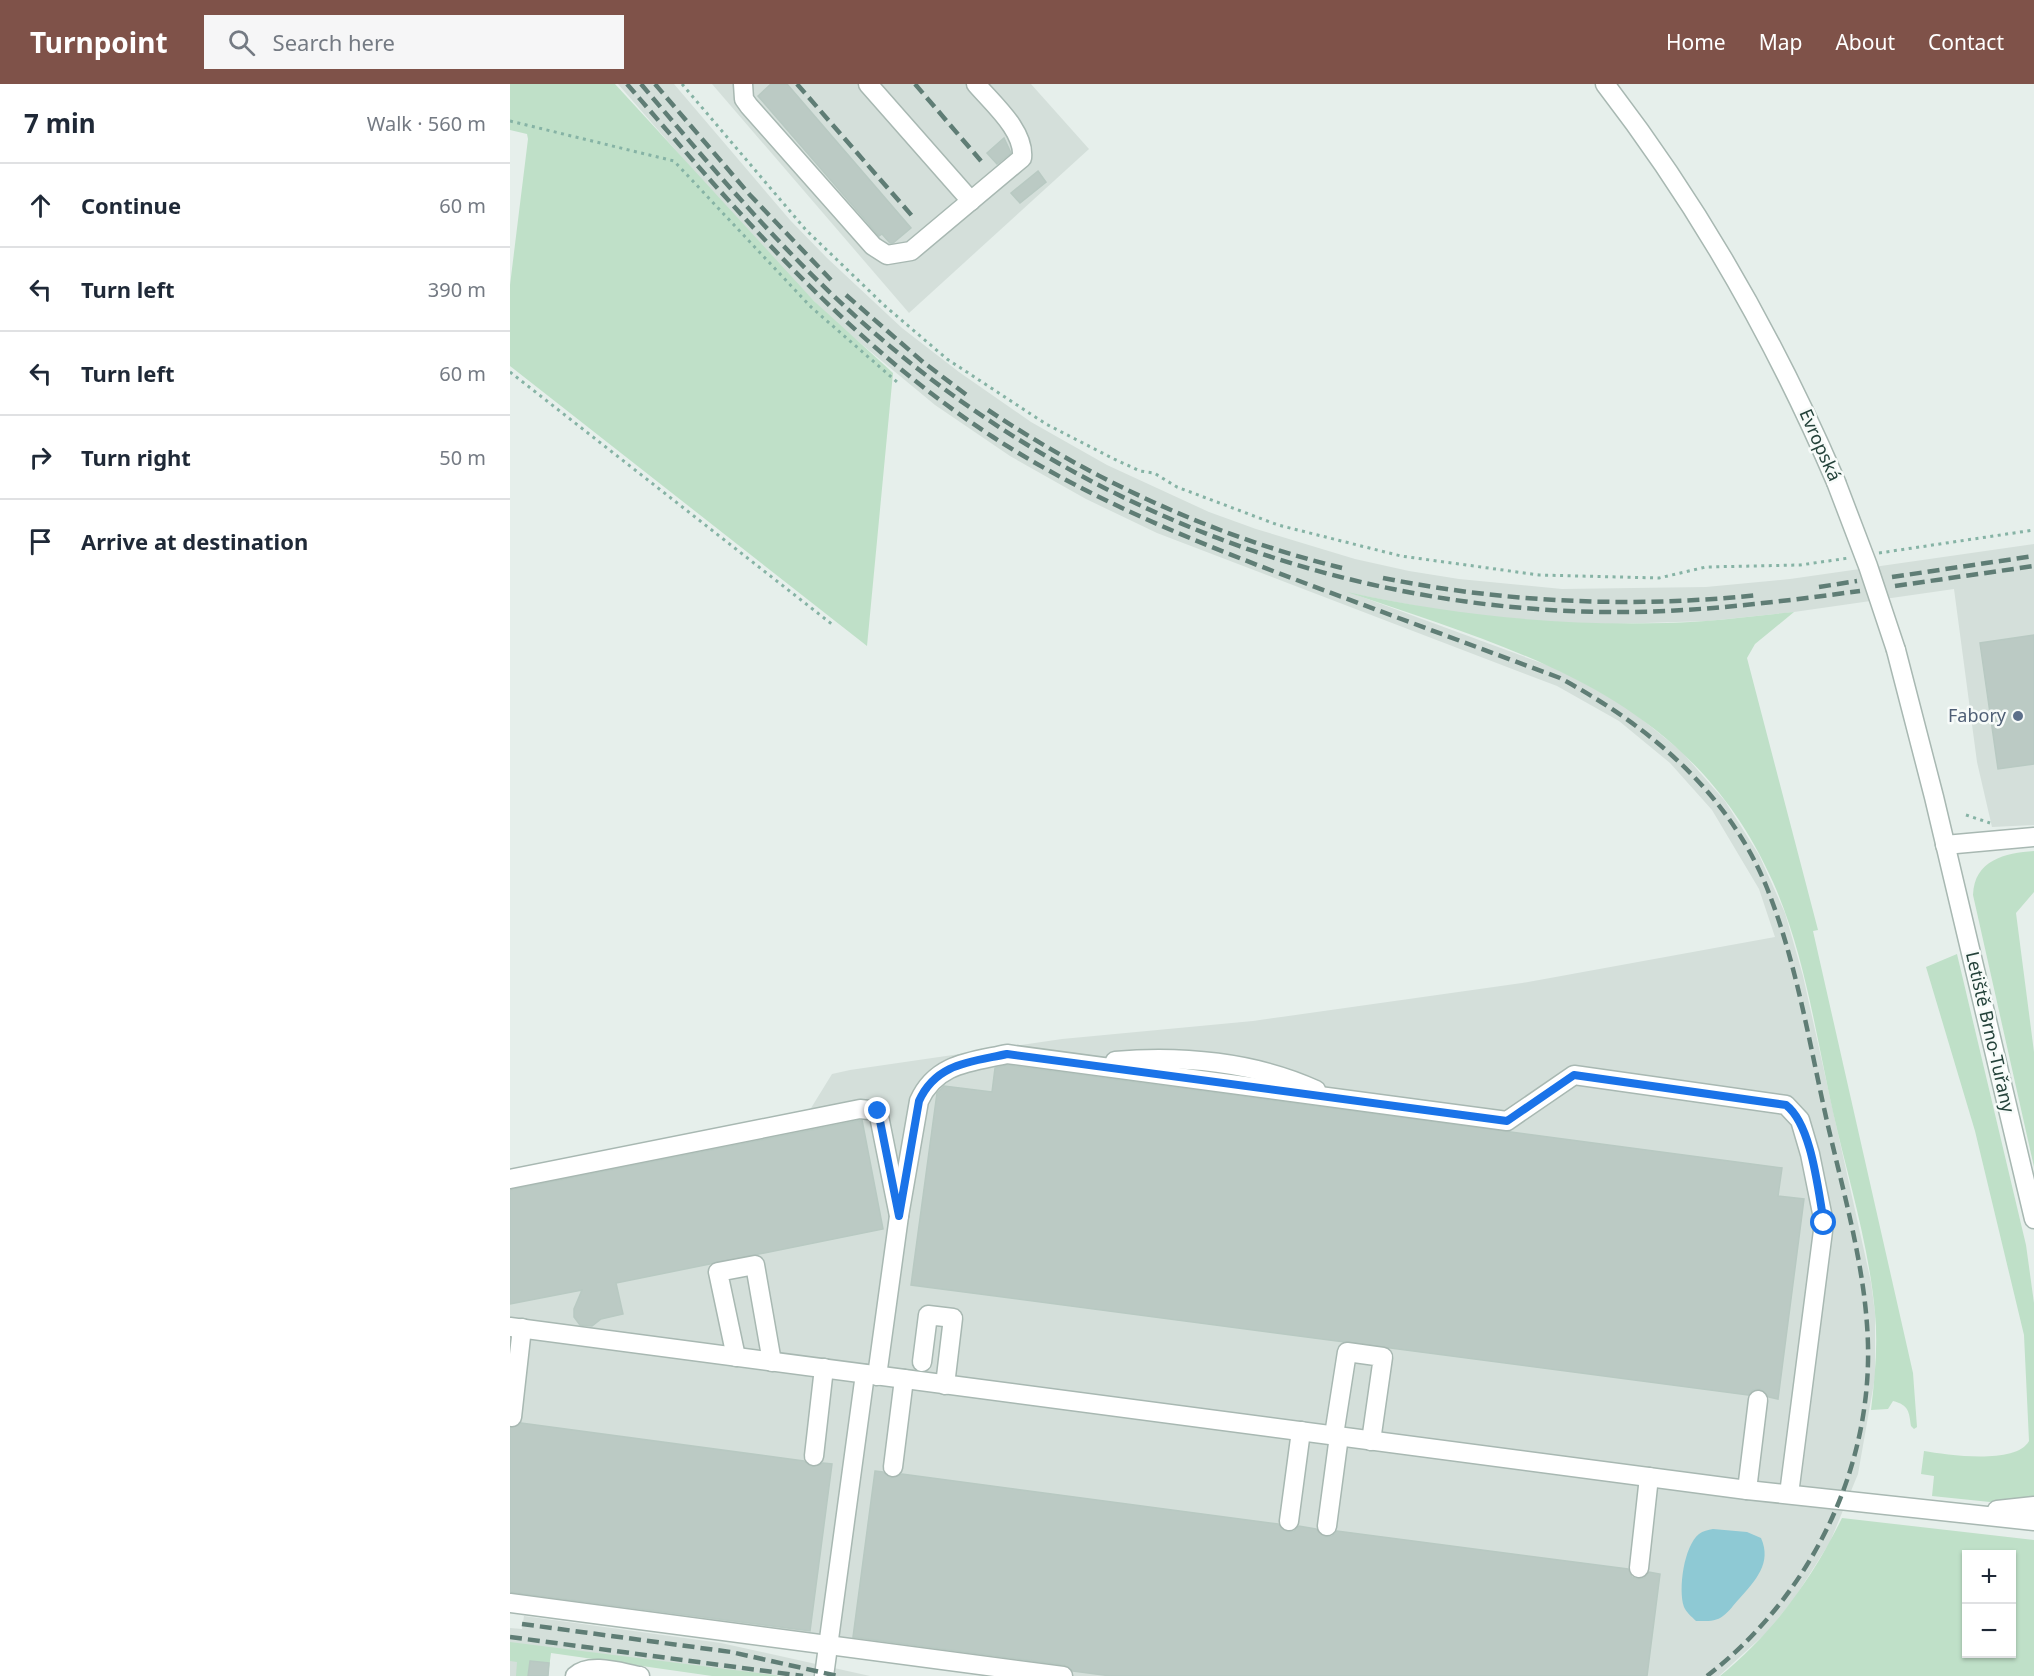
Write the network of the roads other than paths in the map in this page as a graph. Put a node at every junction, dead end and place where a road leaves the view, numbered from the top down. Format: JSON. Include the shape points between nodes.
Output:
{"nodes":[{"id":1,"x":743,"y":84,"type":"edge"},
{"id":2,"x":868,"y":84,"type":"edge"},
{"id":3,"x":976,"y":84,"type":"edge"},
{"id":4,"x":1605,"y":84,"type":"edge"},
{"id":5,"x":971,"y":201,"type":"junction"},
{"id":6,"x":2034,"y":837,"type":"edge"},
{"id":7,"x":1945,"y":845,"type":"junction"},
{"id":8,"x":510,"y":1179,"type":"edge"},
{"id":9,"x":899,"y":1216,"type":"junction"},
{"id":10,"x":2034,"y":1219,"type":"edge"},
{"id":11,"x":516,"y":1328,"type":"edge"},
{"id":12,"x":736,"y":1357,"type":"junction"},
{"id":13,"x":772,"y":1362,"type":"junction"},
{"id":14,"x":921,"y":1362,"type":"dead end"},
{"id":15,"x":824,"y":1368,"type":"junction"},
{"id":16,"x":871,"y":1375,"type":"junction"},
{"id":17,"x":904,"y":1379,"type":"junction"},
{"id":18,"x":945,"y":1384,"type":"junction"},
{"id":19,"x":1758,"y":1400,"type":"dead end"},
{"id":20,"x":512,"y":1417,"type":"dead end"},
{"id":21,"x":1302,"y":1431,"type":"junction"},
{"id":22,"x":1336,"y":1436,"type":"junction"},
{"id":23,"x":1371,"y":1441,"type":"junction"},
{"id":24,"x":814,"y":1456,"type":"dead end"},
{"id":25,"x":893,"y":1467,"type":"dead end"},
{"id":26,"x":1649,"y":1477,"type":"junction"},
{"id":27,"x":1747,"y":1490,"type":"junction"},
{"id":28,"x":1789,"y":1494,"type":"junction"},
{"id":29,"x":2034,"y":1506,"type":"edge"},
{"id":30,"x":1944,"y":1511,"type":"junction"},
{"id":31,"x":1289,"y":1521,"type":"dead end"},
{"id":32,"x":2034,"y":1521,"type":"edge"},
{"id":33,"x":1327,"y":1526,"type":"dead end"},
{"id":34,"x":1639,"y":1568,"type":"dead end"},
{"id":35,"x":510,"y":1603,"type":"edge"},
{"id":36,"x":827,"y":1645,"type":"junction"},
{"id":37,"x":575,"y":1676,"type":"edge"},
{"id":38,"x":640,"y":1676,"type":"edge"},
{"id":39,"x":824,"y":1676,"type":"edge"},
{"id":40,"x":1063,"y":1676,"type":"edge"}],
"edges":[{"from":1,"to":5,"type":"street","via":[[744,99],[873,246],[887,255],[911,251]]},
{"from":2,"to":5,"type":"street"},
{"from":3,"to":5,"type":"street","via":[[1018,136],[1023,149],[1022,159]]},
{"from":4,"to":7,"type":"street","name":"Evropská","bridge":true,"via":[[1666,167],[1730,267],[1788,373],[1836,482],[1896,650]]},
{"from":6,"to":7,"type":"street"},
{"from":7,"to":10,"type":"street","name":"Letiště Brno-Tuřany"},
{"from":8,"to":9,"type":"street","via":[[860,1109],[878,1111]]},
{"from":9,"to":16,"type":"street"},
{"from":9,"to":28,"type":"street","via":[[919,1101],[926,1086],[935,1076],[959,1065],[1007,1054],[1507,1121],[1574,1075],[1783,1104],[1794,1111],[1810,1154],[1824,1223]]},
{"from":11,"to":12,"type":"street"},
{"from":11,"to":20,"type":"street"},
{"from":12,"to":13,"type":"street"},
{"from":12,"to":13,"type":"street","via":[[718,1272],[755,1265]]},
{"from":13,"to":15,"type":"street"},
{"from":14,"to":18,"type":"street","via":[[928,1315],[953,1318]]},
{"from":15,"to":16,"type":"street"},
{"from":15,"to":24,"type":"street"},
{"from":16,"to":17,"type":"street"},
{"from":16,"to":36,"type":"street"},
{"from":17,"to":18,"type":"street"},
{"from":17,"to":25,"type":"street"},
{"from":18,"to":21,"type":"street"},
{"from":19,"to":27,"type":"street"},
{"from":21,"to":22,"type":"street"},
{"from":21,"to":31,"type":"street"},
{"from":22,"to":23,"type":"street"},
{"from":22,"to":23,"type":"street","via":[[1347,1352],[1383,1357]]},
{"from":22,"to":33,"type":"street"},
{"from":23,"to":26,"type":"street"},
{"from":26,"to":27,"type":"street"},
{"from":26,"to":34,"type":"street"},
{"from":27,"to":28,"type":"street"},
{"from":28,"to":30,"type":"street"},
{"from":29,"to":30,"type":"street"},
{"from":30,"to":32,"type":"street"},
{"from":35,"to":36,"type":"street"},
{"from":36,"to":39,"type":"street"},
{"from":36,"to":40,"type":"street"},
{"from":37,"to":38,"type":"street","via":[[592,1669]]}]}
